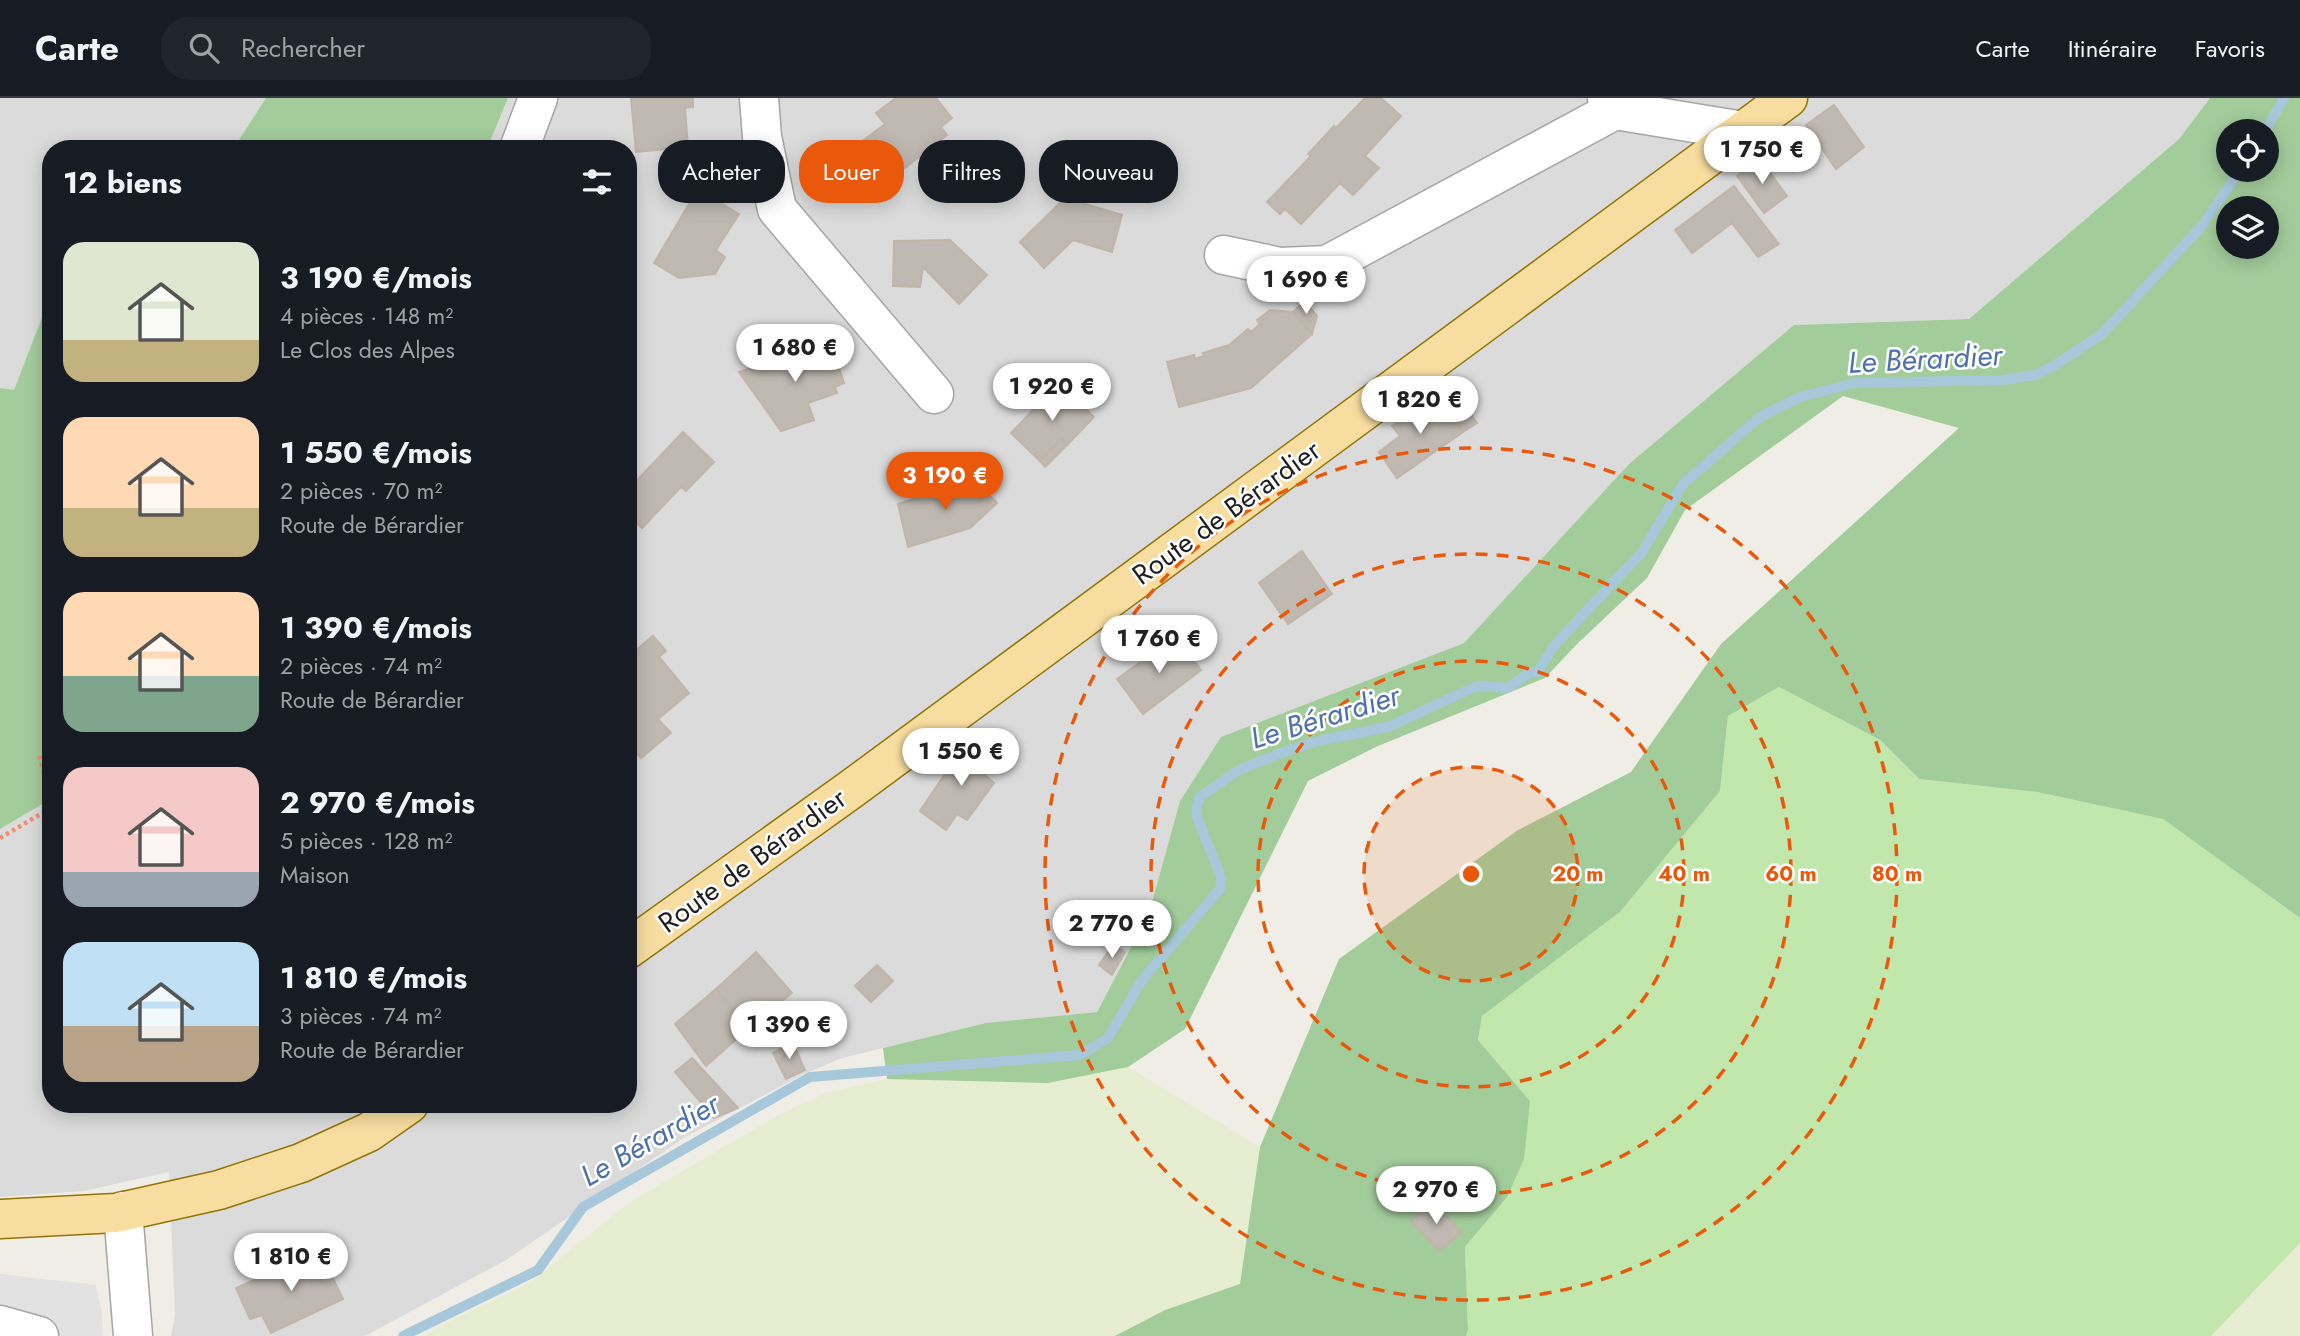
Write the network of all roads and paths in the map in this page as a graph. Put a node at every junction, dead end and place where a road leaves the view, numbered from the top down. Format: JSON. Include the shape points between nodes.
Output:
{"nodes":[{"id":1,"x":538,"y":98,"type":"edge"},
{"id":2,"x":759,"y":98,"type":"edge"},
{"id":3,"x":1788,"y":98,"type":"edge"},
{"id":4,"x":1611,"y":104,"type":"edge"},
{"id":5,"x":1743,"y":131,"type":"junction"},
{"id":6,"x":522,"y":140,"type":"edge"},
{"id":7,"x":1224,"y":255,"type":"dead end"},
{"id":8,"x":934,"y":394,"type":"dead end"},
{"id":9,"x":39,"y":756,"type":"dead end"},
{"id":10,"x":42,"y":766,"type":"edge"},
{"id":11,"x":42,"y":813,"type":"edge"},
{"id":12,"x":0,"y":838,"type":"edge"},
{"id":13,"x":637,"y":943,"type":"edge"},
{"id":14,"x":396,"y":1113,"type":"edge"},
{"id":15,"x":123,"y":1211,"type":"junction"},
{"id":16,"x":0,"y":1219,"type":"edge"},
{"id":17,"x":0,"y":1325,"type":"edge"},
{"id":18,"x":39,"y":1336,"type":"edge"},
{"id":19,"x":133,"y":1336,"type":"edge"}],
"edges":[{"from":1,"to":6,"type":"street"},
{"from":2,"to":8,"type":"street","via":[[777,209]]},
{"from":3,"to":5,"type":"main road","name":"Route de Bérardier"},
{"from":4,"to":5,"type":"street"},
{"from":4,"to":7,"type":"street","via":[[1328,265],[1280,267]]},
{"from":5,"to":13,"type":"main road","name":"Route de Bérardier"},
{"from":9,"to":10,"type":"path"},
{"from":11,"to":12,"type":"path"},
{"from":14,"to":15,"type":"main road","via":[[369,1132],[301,1163],[219,1190]]},
{"from":15,"to":16,"type":"main road"},
{"from":15,"to":19,"type":"street"},
{"from":17,"to":18,"type":"street"}]}
